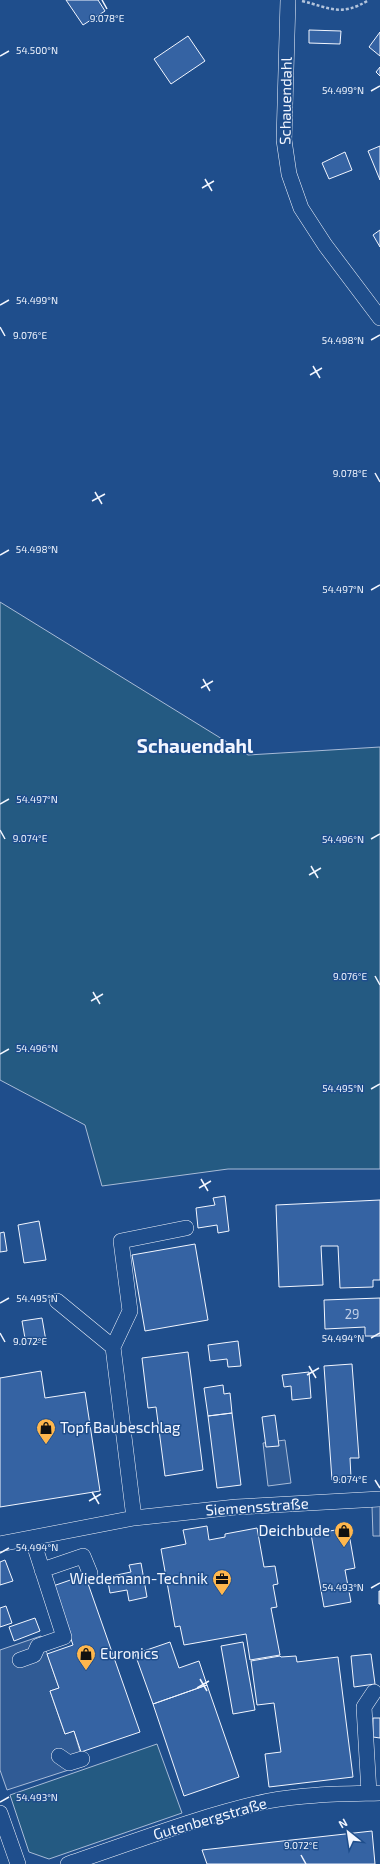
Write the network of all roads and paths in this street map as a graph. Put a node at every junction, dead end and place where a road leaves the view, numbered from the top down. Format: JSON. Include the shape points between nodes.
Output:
{"nodes":[{"id":1,"x":293,"y":0,"type":"edge"},
{"id":2,"x":370,"y":0,"type":"edge"},
{"id":3,"x":380,"y":318,"type":"edge"},
{"id":4,"x":186,"y":1228,"type":"dead end"},
{"id":5,"x":57,"y":1301,"type":"dead end"},
{"id":6,"x":113,"y":1347,"type":"junction"},
{"id":7,"x":380,"y":1499,"type":"edge"},
{"id":8,"x":134,"y":1518,"type":"junction"},
{"id":9,"x":32,"y":1538,"type":"junction"},
{"id":10,"x":0,"y":1544,"type":"edge"},
{"id":11,"x":42,"y":1570,"type":"junction"},
{"id":12,"x":90,"y":1573,"type":"dead end"},
{"id":13,"x":20,"y":1660,"type":"dead end"},
{"id":14,"x":374,"y":1692,"type":"dead end"},
{"id":15,"x":59,"y":1756,"type":"dead end"},
{"id":16,"x":82,"y":1759,"type":"dead end"},
{"id":17,"x":374,"y":1793,"type":"edge"},
{"id":18,"x":0,"y":1813,"type":"edge"},
{"id":19,"x":18,"y":1864,"type":"edge"},
{"id":20,"x":68,"y":1864,"type":"edge"}],
"edges":[{"from":1,"to":2,"type":"path","via":[[338,11]]},
{"from":1,"to":3,"type":"street","name":"Schauendahl","via":[[284,140],[289,174],[301,208],[325,245]]},
{"from":4,"to":6,"type":"street","via":[[121,1241],[130,1311]]},
{"from":5,"to":6,"type":"street"},
{"from":6,"to":8,"type":"street"},
{"from":7,"to":8,"type":"street","name":"Siemensstraße","via":[[236,1507]]},
{"from":8,"to":9,"type":"street","name":"Siemensstraße"},
{"from":9,"to":10,"type":"street","name":"Siemensstraße"},
{"from":9,"to":11,"type":"street"},
{"from":11,"to":12,"type":"street","via":[[83,1556]]},
{"from":11,"to":13,"type":"street","via":[[64,1637],[38,1646],[34,1655]]},
{"from":14,"to":17,"type":"street","via":[[364,1707]]},
{"from":15,"to":16,"type":"street","via":[[69,1763]]},
{"from":17,"to":20,"type":"street","name":"Gutenbergstraße","via":[[331,1794],[269,1801],[213,1815]]},
{"from":18,"to":19,"type":"street"}]}
